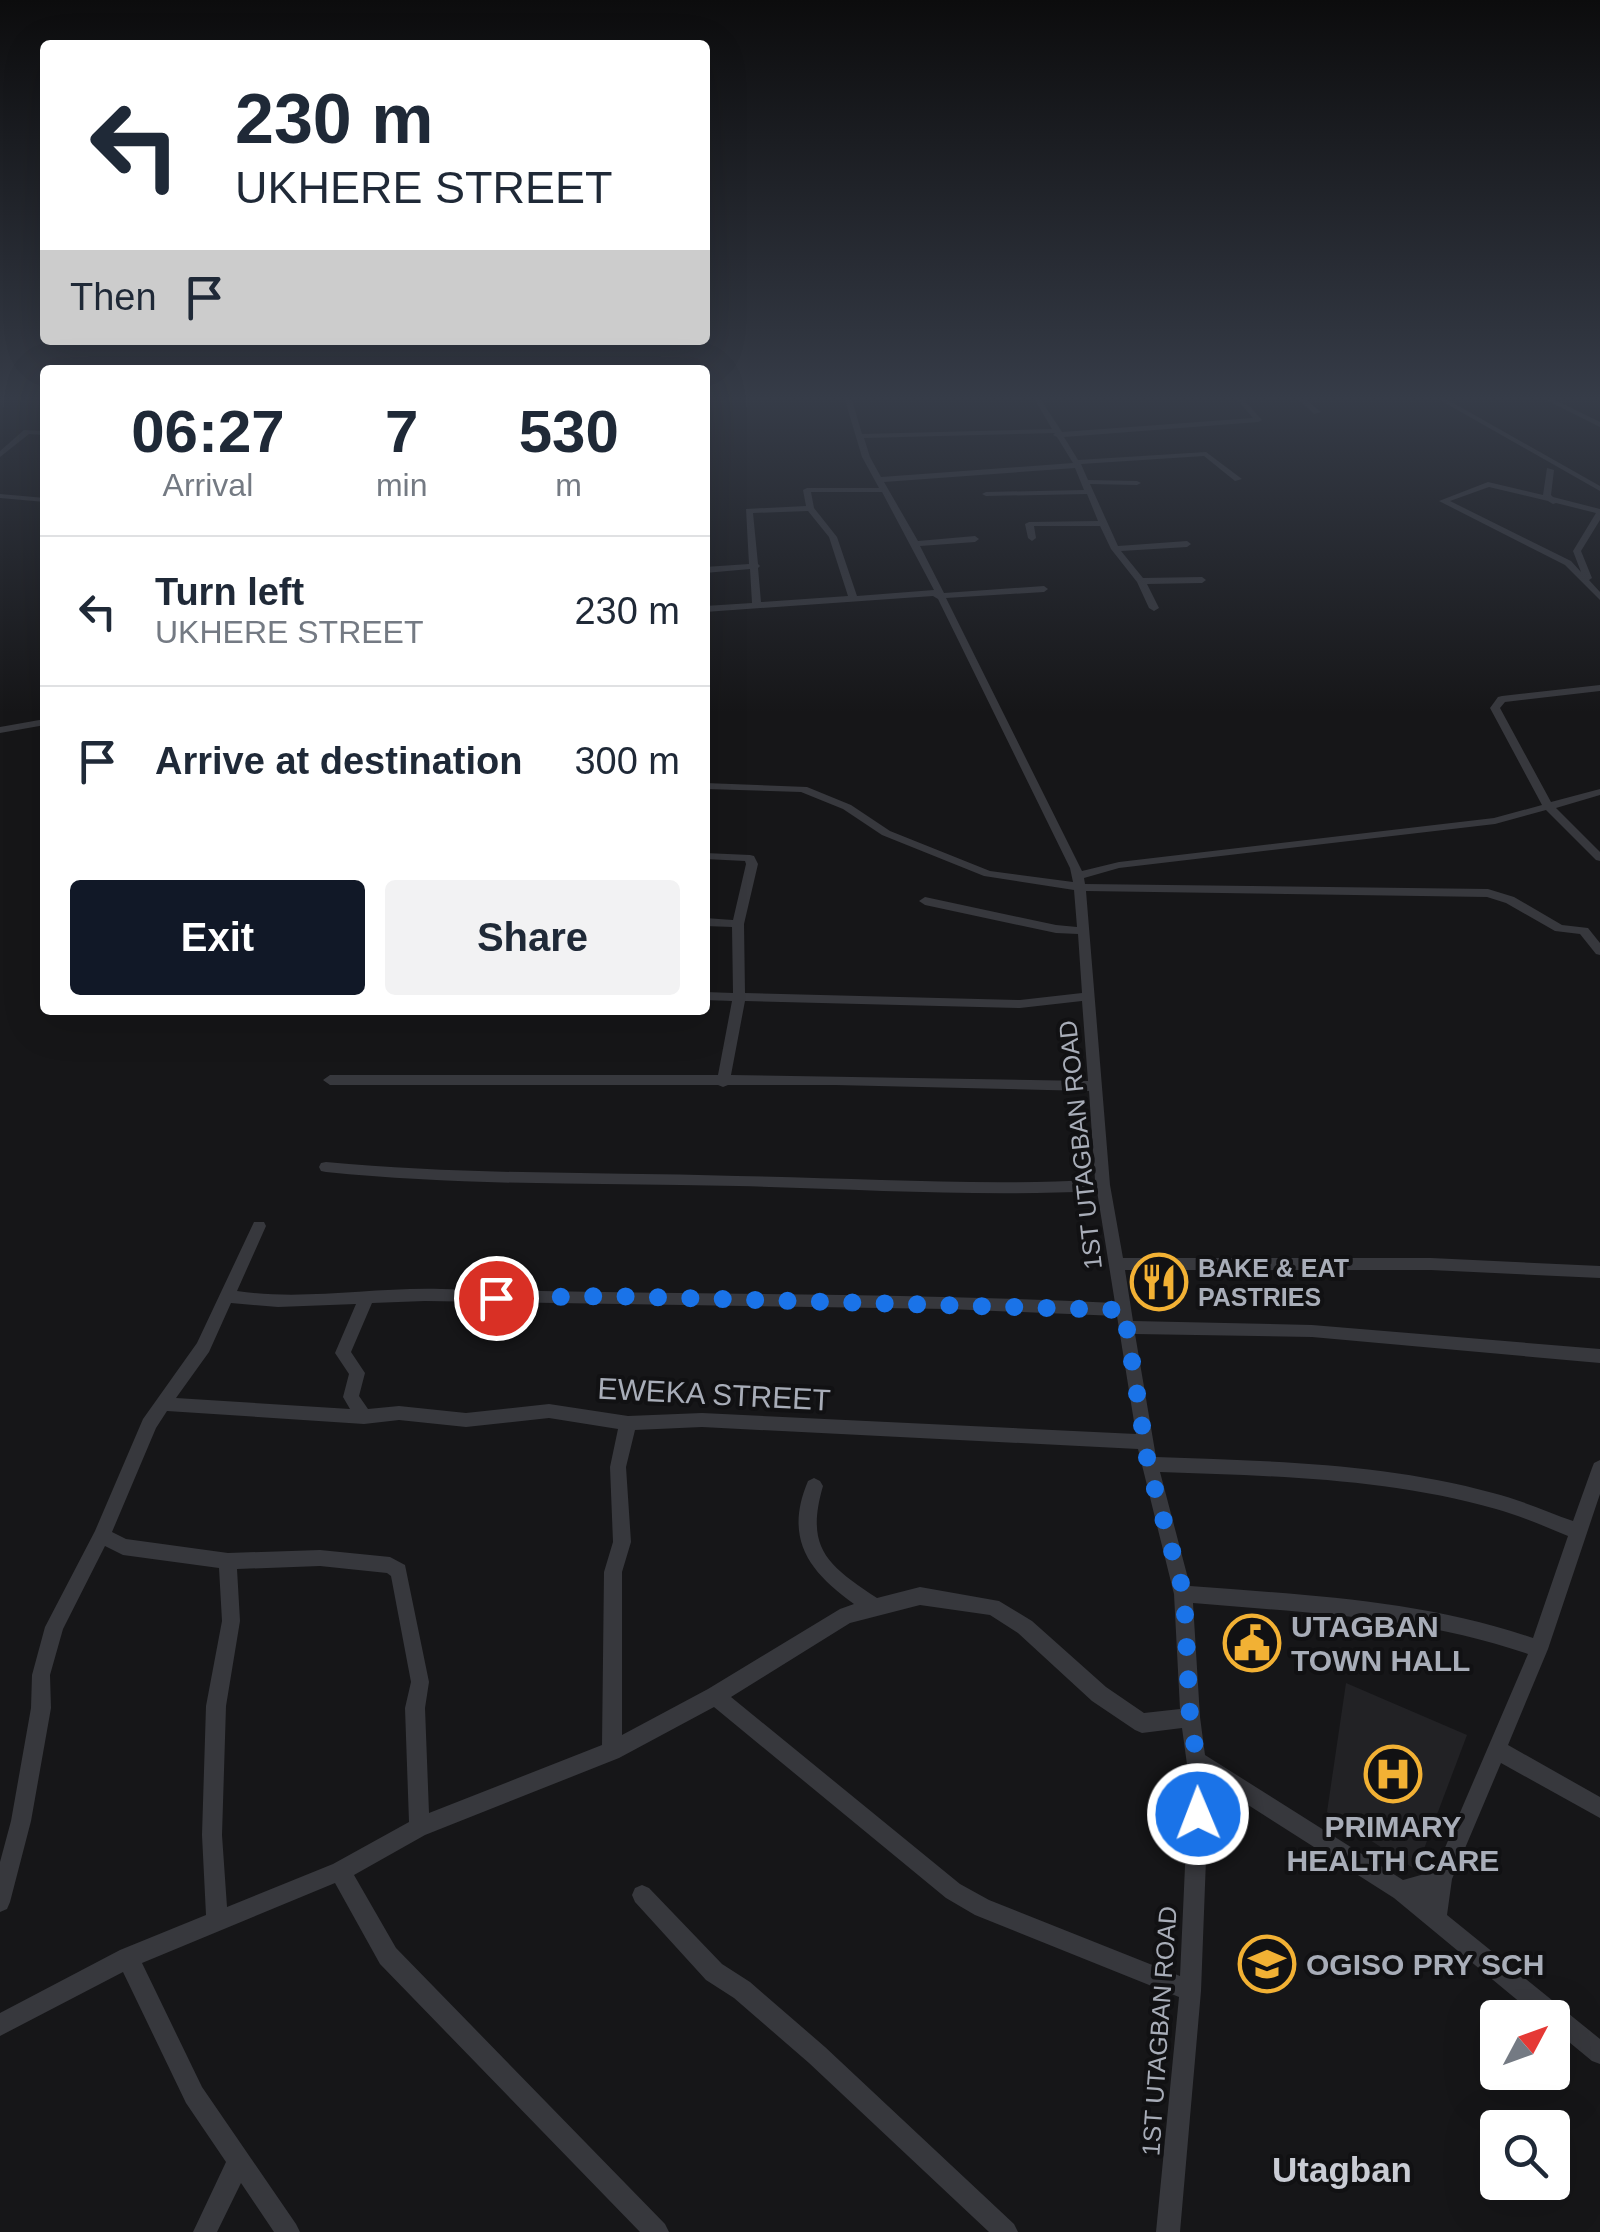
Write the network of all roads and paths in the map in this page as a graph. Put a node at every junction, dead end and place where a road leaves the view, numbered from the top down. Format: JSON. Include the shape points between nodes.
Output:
{"nodes":[{"id":1,"x":810,"y":504,"type":"edge"},
{"id":2,"x":892,"y":504,"type":"edge"},
{"id":3,"x":1093,"y":504,"type":"edge"},
{"id":4,"x":1450,"y":504,"type":"edge"},
{"id":5,"x":1563,"y":504,"type":"edge"},
{"id":6,"x":810,"y":508,"type":"junction"},
{"id":7,"x":1600,"y":512,"type":"edge"},
{"id":8,"x":1101,"y":523,"type":"junction"},
{"id":9,"x":1032,"y":538,"type":"dead end"},
{"id":10,"x":975,"y":539,"type":"dead end"},
{"id":11,"x":915,"y":544,"type":"junction"},
{"id":12,"x":1186,"y":544,"type":"dead end"},
{"id":13,"x":1115,"y":550,"type":"junction"},
{"id":14,"x":756,"y":566,"type":"junction"},
{"id":15,"x":710,"y":570,"type":"edge"},
{"id":16,"x":1202,"y":580,"type":"dead end"},
{"id":17,"x":1141,"y":581,"type":"junction"},
{"id":18,"x":1590,"y":582,"type":"junction"},
{"id":19,"x":1044,"y":589,"type":"dead end"},
{"id":20,"x":936,"y":594,"type":"junction"},
{"id":21,"x":1600,"y":597,"type":"edge"},
{"id":22,"x":853,"y":598,"type":"junction"},
{"id":23,"x":756,"y":605,"type":"junction"},
{"id":24,"x":1154,"y":608,"type":"dead end"},
{"id":25,"x":710,"y":609,"type":"edge"},
{"id":26,"x":1600,"y":688,"type":"edge"},
{"id":27,"x":0,"y":722,"type":"edge"},
{"id":28,"x":27,"y":722,"type":"junction"},
{"id":29,"x":40,"y":722,"type":"edge"},
{"id":30,"x":0,"y":730,"type":"edge"},
{"id":31,"x":710,"y":786,"type":"edge"},
{"id":32,"x":1600,"y":792,"type":"edge"},
{"id":33,"x":1548,"y":806,"type":"junction"},
{"id":34,"x":1597,"y":851,"type":"edge"},
{"id":35,"x":710,"y":856,"type":"edge"},
{"id":36,"x":1078,"y":882,"type":"junction"},
{"id":37,"x":925,"y":901,"type":"dead end"},
{"id":38,"x":710,"y":922,"type":"edge"},
{"id":39,"x":738,"y":924,"type":"junction"},
{"id":40,"x":1085,"y":930,"type":"junction"},
{"id":41,"x":1600,"y":951,"type":"edge"},
{"id":42,"x":710,"y":996,"type":"edge"},
{"id":43,"x":1088,"y":996,"type":"junction"},
{"id":44,"x":739,"y":998,"type":"junction"},
{"id":45,"x":330,"y":1080,"type":"dead end"},
{"id":46,"x":723,"y":1082,"type":"junction"},
{"id":47,"x":1094,"y":1086,"type":"junction"},
{"id":48,"x":326,"y":1167,"type":"dead end"},
{"id":49,"x":1104,"y":1185,"type":"junction"},
{"id":50,"x":259,"y":1226,"type":"dead end"},
{"id":51,"x":1116,"y":1264,"type":"junction"},
{"id":52,"x":1600,"y":1272,"type":"edge"},
{"id":53,"x":229,"y":1296,"type":"junction"},
{"id":54,"x":366,"y":1298,"type":"junction"},
{"id":55,"x":1125,"y":1319,"type":"junction"},
{"id":56,"x":1600,"y":1356,"type":"edge"},
{"id":57,"x":160,"y":1404,"type":"junction"},
{"id":58,"x":364,"y":1418,"type":"junction"},
{"id":59,"x":628,"y":1423,"type":"junction"},
{"id":60,"x":1145,"y":1442,"type":"junction"},
{"id":61,"x":1148,"y":1464,"type":"junction"},
{"id":62,"x":1600,"y":1468,"type":"edge"},
{"id":63,"x":814,"y":1486,"type":"dead end"},
{"id":64,"x":1595,"y":1494,"type":"edge"},
{"id":65,"x":1578,"y":1532,"type":"junction"},
{"id":66,"x":102,"y":1535,"type":"junction"},
{"id":67,"x":228,"y":1561,"type":"junction"},
{"id":68,"x":1184,"y":1594,"type":"junction"},
{"id":69,"x":876,"y":1608,"type":"junction"},
{"id":70,"x":1539,"y":1649,"type":"junction"},
{"id":71,"x":715,"y":1696,"type":"junction"},
{"id":72,"x":1190,"y":1717,"type":"junction"},
{"id":73,"x":612,"y":1750,"type":"junction"},
{"id":74,"x":1497,"y":1750,"type":"junction"},
{"id":75,"x":1196,"y":1760,"type":"junction"},
{"id":76,"x":1600,"y":1808,"type":"edge"},
{"id":77,"x":419,"y":1827,"type":"junction"},
{"id":78,"x":340,"y":1871,"type":"junction"},
{"id":79,"x":1442,"y":1880,"type":"junction"},
{"id":80,"x":1401,"y":1890,"type":"junction"},
{"id":81,"x":642,"y":1894,"type":"dead end"},
{"id":82,"x":0,"y":1902,"type":"edge"},
{"id":83,"x":1436,"y":1917,"type":"junction"},
{"id":84,"x":217,"y":1920,"type":"junction"},
{"id":85,"x":128,"y":1958,"type":"junction"},
{"id":86,"x":1190,"y":1991,"type":"junction"},
{"id":87,"x":0,"y":2025,"type":"edge"},
{"id":88,"x":1600,"y":2052,"type":"edge"},
{"id":89,"x":239,"y":2161,"type":"junction"},
{"id":90,"x":204,"y":2232,"type":"edge"},
{"id":91,"x":288,"y":2232,"type":"edge"},
{"id":92,"x":657,"y":2232,"type":"edge"},
{"id":93,"x":1006,"y":2232,"type":"edge"},
{"id":94,"x":1168,"y":2232,"type":"edge"}],
"edges":[{"from":1,"to":6,"type":"street"},
{"from":2,"to":11,"type":"street","name":"1ST UTAGBAN ROAD"},
{"from":3,"to":8,"type":"street"},
{"from":4,"to":18,"type":"street","via":[[1568,563]]},
{"from":5,"to":7,"type":"street"},
{"from":6,"to":14,"type":"street","via":[[749,510]]},
{"from":6,"to":22,"type":"street","via":[[833,538]]},
{"from":7,"to":18,"type":"street","via":[[1577,551]]},
{"from":8,"to":9,"type":"street","via":[[1029,524]]},
{"from":8,"to":13,"type":"street"},
{"from":10,"to":11,"type":"street"},
{"from":11,"to":20,"type":"street","name":"1ST UTAGBAN ROAD"},
{"from":12,"to":13,"type":"street"},
{"from":13,"to":17,"type":"street"},
{"from":14,"to":15,"type":"street"},
{"from":14,"to":23,"type":"street"},
{"from":16,"to":17,"type":"street"},
{"from":17,"to":24,"type":"street"},
{"from":18,"to":21,"type":"street"},
{"from":19,"to":20,"type":"street"},
{"from":20,"to":22,"type":"street"},
{"from":20,"to":36,"type":"street","name":"1ST UTAGBAN ROAD"},
{"from":22,"to":23,"type":"street"},
{"from":23,"to":25,"type":"street"},
{"from":26,"to":33,"type":"street","via":[[1502,699],[1496,708]]},
{"from":27,"to":28,"type":"street"},
{"from":28,"to":29,"type":"street"},
{"from":28,"to":30,"type":"street"},
{"from":31,"to":36,"type":"street","via":[[803,789],[886,833],[988,874]]},
{"from":32,"to":33,"type":"street"},
{"from":33,"to":34,"type":"street"},
{"from":33,"to":36,"type":"street","via":[[1495,822],[1119,865]]},
{"from":35,"to":39,"type":"street","via":[[750,858]]},
{"from":36,"to":40,"type":"street","name":"1ST UTAGBAN ROAD"},
{"from":36,"to":41,"type":"street","via":[[1488,894],[1559,928],[1584,931]]},
{"from":37,"to":40,"type":"street"},
{"from":38,"to":39,"type":"street"},
{"from":39,"to":44,"type":"street"},
{"from":40,"to":43,"type":"street","name":"1ST UTAGBAN ROAD"},
{"from":42,"to":44,"type":"street"},
{"from":43,"to":44,"type":"street","via":[[1020,1004]]},
{"from":43,"to":47,"type":"street","name":"1ST UTAGBAN ROAD"},
{"from":44,"to":46,"type":"street"},
{"from":45,"to":46,"type":"street"},
{"from":46,"to":47,"type":"street"},
{"from":47,"to":49,"type":"street","name":"1ST UTAGBAN ROAD"},
{"from":48,"to":49,"type":"street","via":[[400,1176],[860,1187]]},
{"from":49,"to":51,"type":"street","name":"1ST UTAGBAN ROAD"},
{"from":50,"to":53,"type":"street"},
{"from":51,"to":52,"type":"street","via":[[1431,1264]]},
{"from":51,"to":55,"type":"street","name":"1ST UTAGBAN ROAD"},
{"from":53,"to":54,"type":"street"},
{"from":53,"to":57,"type":"street","via":[[188,1372]]},
{"from":54,"to":55,"type":"street","via":[[610,1296]]},
{"from":54,"to":58,"type":"street","via":[[344,1353],[357,1373],[351,1396]]},
{"from":55,"to":56,"type":"street"},
{"from":55,"to":60,"type":"street","name":"1ST UTAGBAN ROAD"},
{"from":57,"to":58,"type":"street","name":"EWEKA STREET"},
{"from":57,"to":66,"type":"street"},
{"from":58,"to":59,"type":"street","name":"EWEKA STREET","via":[[399,1413],[466,1420],[548,1412]]},
{"from":59,"to":60,"type":"street","name":"EWEKA STREET","via":[[702,1420]]},
{"from":59,"to":73,"type":"street","via":[[618,1468],[622,1542],[613,1572]]},
{"from":60,"to":61,"type":"street","name":"1ST UTAGBAN ROAD"},
{"from":61,"to":65,"type":"street","via":[[1386,1481],[1492,1500]]},
{"from":61,"to":68,"type":"street","name":"1ST UTAGBAN ROAD"},
{"from":62,"to":64,"type":"street"},
{"from":63,"to":69,"type":"street","via":[[803,1515],[814,1552],[829,1578]]},
{"from":64,"to":65,"type":"street"},
{"from":65,"to":70,"type":"street"},
{"from":66,"to":67,"type":"street","via":[[123,1548]]},
{"from":66,"to":82,"type":"street","via":[[71,1588],[45,1659],[42,1708]]},
{"from":67,"to":77,"type":"street","via":[[320,1558],[399,1571],[420,1682]]},
{"from":67,"to":84,"type":"street","via":[[231,1621],[216,1706],[212,1836]]},
{"from":68,"to":70,"type":"street","via":[[1416,1614]]},
{"from":68,"to":72,"type":"street","name":"1ST UTAGBAN ROAD"},
{"from":69,"to":71,"type":"street","via":[[846,1615]]},
{"from":69,"to":72,"type":"street","via":[[920,1596],[993,1607],[1142,1723]]},
{"from":70,"to":74,"type":"street"},
{"from":71,"to":73,"type":"street"},
{"from":71,"to":86,"type":"street","via":[[952,1891]]},
{"from":72,"to":75,"type":"street","name":"1ST UTAGBAN ROAD"},
{"from":73,"to":77,"type":"street"},
{"from":74,"to":76,"type":"street"},
{"from":74,"to":79,"type":"street"},
{"from":75,"to":80,"type":"street"},
{"from":75,"to":86,"type":"street","name":"1ST UTAGBAN ROAD"},
{"from":77,"to":78,"type":"street"},
{"from":78,"to":84,"type":"street"},
{"from":78,"to":92,"type":"street","via":[[388,1956]]},
{"from":79,"to":80,"type":"street"},
{"from":79,"to":83,"type":"street"},
{"from":80,"to":83,"type":"street"},
{"from":81,"to":93,"type":"street","via":[[714,1972],[817,2055]]},
{"from":83,"to":88,"type":"street"},
{"from":84,"to":85,"type":"street"},
{"from":85,"to":87,"type":"street"},
{"from":85,"to":89,"type":"street","via":[[194,2096]]},
{"from":86,"to":94,"type":"street","name":"1ST UTAGBAN ROAD"},
{"from":89,"to":90,"type":"street"},
{"from":89,"to":91,"type":"street"}]}
